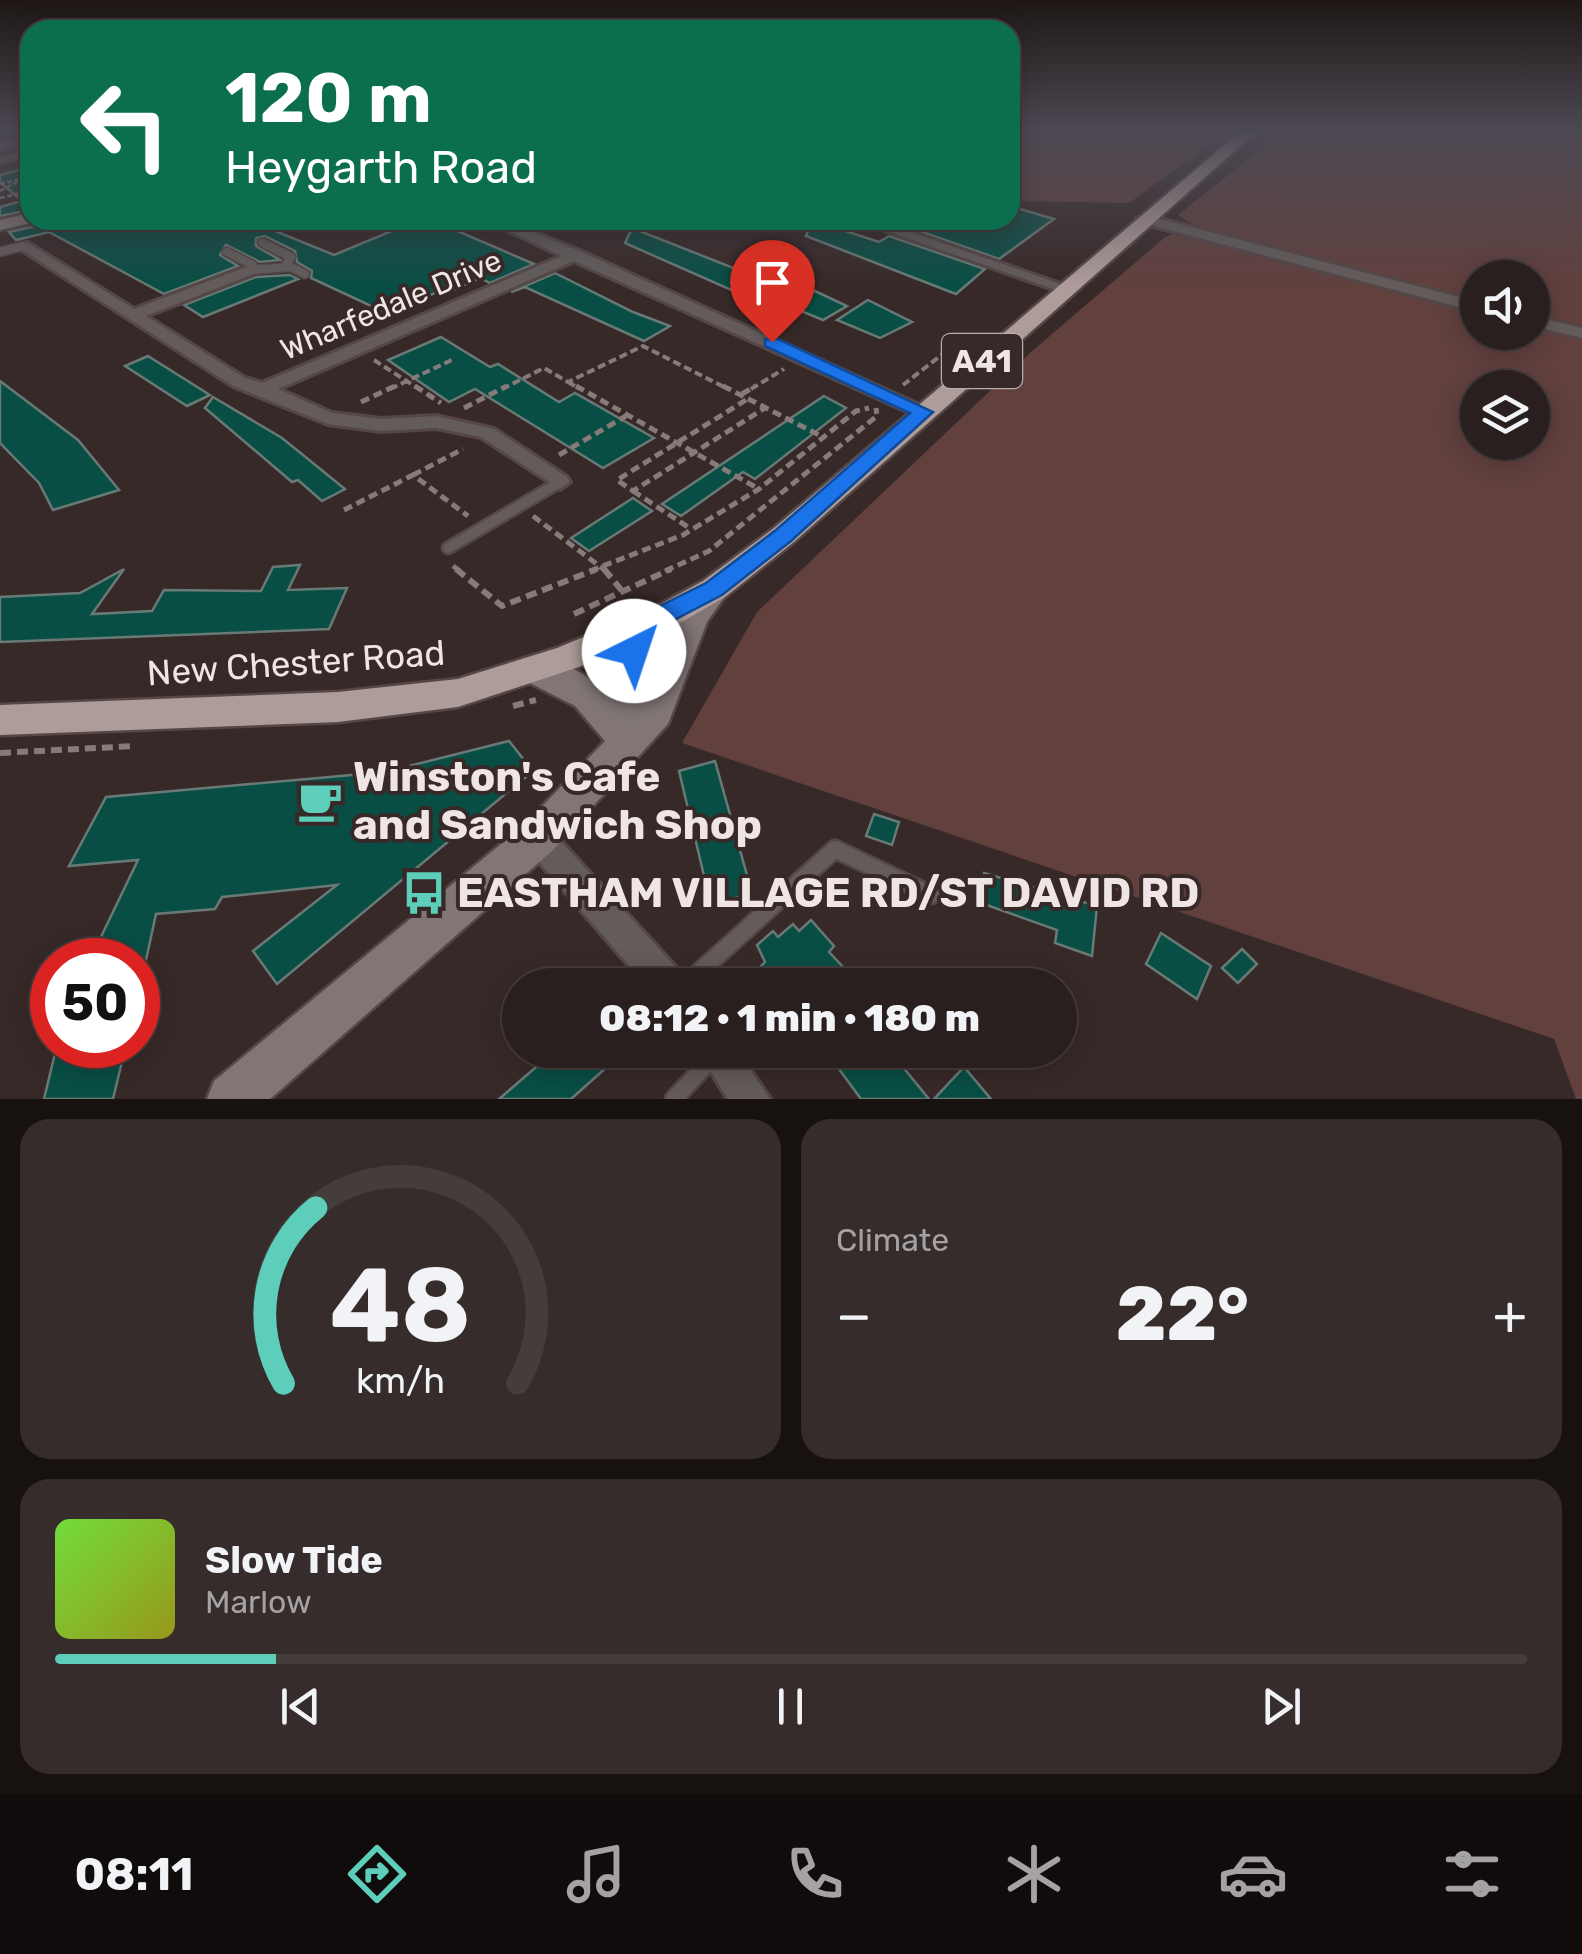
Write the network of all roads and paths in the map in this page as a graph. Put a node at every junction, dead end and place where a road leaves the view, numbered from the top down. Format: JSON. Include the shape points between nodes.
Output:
{"nodes":[{"id":1,"x":1188,"y":183,"type":"edge"},
{"id":2,"x":1144,"y":220,"type":"junction"},
{"id":3,"x":518,"y":230,"type":"edge"},
{"id":4,"x":893,"y":230,"type":"edge"},
{"id":5,"x":261,"y":242,"type":"dead end"},
{"id":6,"x":23,"y":246,"type":"joint"},
{"id":7,"x":0,"y":252,"type":"edge"},
{"id":8,"x":227,"y":252,"type":"dead end"},
{"id":9,"x":577,"y":254,"type":"junction"},
{"id":10,"x":284,"y":266,"type":"junction"},
{"id":11,"x":251,"y":270,"type":"junction"},
{"id":12,"x":305,"y":274,"type":"dead end"},
{"id":13,"x":1064,"y":288,"type":"junction"},
{"id":14,"x":1460,"y":301,"type":"edge"},
{"id":15,"x":134,"y":315,"type":"junction"},
{"id":16,"x":1550,"y":326,"type":"edge"},
{"id":17,"x":1582,"y":334,"type":"edge"},
{"id":18,"x":357,"y":349,"type":"junction"},
{"id":19,"x":804,"y":357,"type":"junction"},
{"id":20,"x":454,"y":359,"type":"dead end"},
{"id":21,"x":407,"y":381,"type":"junction"},
{"id":22,"x":568,"y":382,"type":"junction"},
{"id":23,"x":264,"y":389,"type":"junction"},
{"id":24,"x":740,"y":395,"type":"junction"},
{"id":25,"x":748,"y":399,"type":"junction"},
{"id":26,"x":876,"y":406,"type":"dead end"},
{"id":27,"x":765,"y":408,"type":"junction"},
{"id":28,"x":923,"y":412,"type":"junction"},
{"id":29,"x":626,"y":416,"type":"junction"},
{"id":30,"x":328,"y":418,"type":"junction"},
{"id":31,"x":490,"y":435,"type":"junction"},
{"id":32,"x":823,"y":437,"type":"junction"},
{"id":33,"x":674,"y":444,"type":"junction"},
{"id":34,"x":696,"y":452,"type":"junction"},
{"id":35,"x":538,"y":467,"type":"junction"},
{"id":36,"x":413,"y":475,"type":"junction"},
{"id":37,"x":560,"y":482,"type":"joint"},
{"id":38,"x":759,"y":488,"type":"junction"},
{"id":39,"x":633,"y":490,"type":"junction"},
{"id":40,"x":518,"y":505,"type":"junction"},
{"id":41,"x":344,"y":510,"type":"dead end"},
{"id":42,"x":482,"y":527,"type":"junction"},
{"id":43,"x":691,"y":529,"type":"junction"},
{"id":44,"x":448,"y":548,"type":"joint"},
{"id":45,"x":601,"y":566,"type":"junction"},
{"id":46,"x":714,"y":589,"type":"junction"},
{"id":47,"x":624,"y":592,"type":"dead end"},
{"id":48,"x":643,"y":626,"type":"junction"},
{"id":49,"x":534,"y":668,"type":"junction"},
{"id":50,"x":0,"y":720,"type":"edge"},
{"id":51,"x":626,"y":742,"type":"junction"},
{"id":52,"x":538,"y":838,"type":"junction"},
{"id":53,"x":931,"y":895,"type":"dead end"},
{"id":54,"x":653,"y":968,"type":"edge"},
{"id":55,"x":704,"y":968,"type":"edge"},
{"id":56,"x":701,"y":1068,"type":"edge"},
{"id":57,"x":728,"y":1068,"type":"edge"},
{"id":58,"x":232,"y":1099,"type":"edge"},
{"id":59,"x":674,"y":1099,"type":"edge"},
{"id":60,"x":751,"y":1099,"type":"edge"}],
"edges":[{"from":1,"to":2,"type":"highway","name":"New Chester Road","number":"A41"},
{"from":2,"to":13,"type":"highway","name":"New Chester Road","number":"A41"},
{"from":2,"to":14,"type":"street"},
{"from":3,"to":9,"type":"street"},
{"from":4,"to":13,"type":"street"},
{"from":5,"to":10,"type":"lane","via":[[291,257]]},
{"from":6,"to":7,"type":"lane"},
{"from":6,"to":15,"type":"street","name":"Wharfedale Drive"},
{"from":8,"to":11,"type":"lane","via":[[253,265]]},
{"from":9,"to":18,"type":"street","name":"Wharfedale Drive"},
{"from":9,"to":19,"type":"street"},
{"from":10,"to":11,"type":"lane"},
{"from":10,"to":12,"type":"lane"},
{"from":11,"to":15,"type":"street"},
{"from":13,"to":28,"type":"highway","name":"New Chester Road","number":"A41"},
{"from":15,"to":23,"type":"street","name":"Wharfedale Drive","via":[[240,382]]},
{"from":16,"to":17,"type":"street"},
{"from":18,"to":21,"type":"path"},
{"from":18,"to":23,"type":"street","name":"Wharfedale Drive"},
{"from":19,"to":24,"type":"path"},
{"from":19,"to":28,"type":"street"},
{"from":20,"to":21,"type":"path"},
{"from":21,"to":22,"type":"path","via":[[456,412],[544,368]]},
{"from":21,"to":30,"type":"path"},
{"from":22,"to":24,"type":"path","via":[[643,346]]},
{"from":22,"to":29,"type":"path"},
{"from":23,"to":30,"type":"street"},
{"from":24,"to":25,"type":"path"},
{"from":25,"to":27,"type":"path"},
{"from":25,"to":33,"type":"path"},
{"from":26,"to":32,"type":"path","via":[[856,411]]},
{"from":27,"to":32,"type":"path"},
{"from":27,"to":34,"type":"path"},
{"from":28,"to":46,"type":"highway","name":"New Chester Road","number":"A41"},
{"from":29,"to":33,"type":"path"},
{"from":29,"to":35,"type":"path"},
{"from":30,"to":31,"type":"street","via":[[381,425],[436,422]]},
{"from":31,"to":35,"type":"street"},
{"from":31,"to":36,"type":"path"},
{"from":32,"to":38,"type":"path"},
{"from":33,"to":34,"type":"path"},
{"from":33,"to":39,"type":"path","via":[[617,480]]},
{"from":34,"to":38,"type":"path"},
{"from":34,"to":39,"type":"path"},
{"from":35,"to":37,"type":"street"},
{"from":36,"to":41,"type":"path"},
{"from":36,"to":42,"type":"path"},
{"from":37,"to":40,"type":"lane"},
{"from":38,"to":43,"type":"path"},
{"from":39,"to":43,"type":"path"},
{"from":40,"to":42,"type":"lane"},
{"from":40,"to":45,"type":"path"},
{"from":42,"to":44,"type":"lane"},
{"from":43,"to":45,"type":"path"},
{"from":44,"to":45,"type":"path","via":[[449,562],[502,606]]},
{"from":45,"to":47,"type":"path"},
{"from":46,"to":48,"type":"highway","name":"New Chester Road","number":"A41"},
{"from":46,"to":51,"type":"main road","via":[[692,616],[655,713]]},
{"from":48,"to":49,"type":"highway","name":"New Chester Road","number":"A41"},
{"from":48,"to":51,"type":"main road","via":[[634,651]]},
{"from":49,"to":50,"type":"highway","name":"New Chester Road","number":"A41","via":[[458,692],[338,707]]},
{"from":49,"to":51,"type":"main road","via":[[596,698]]},
{"from":51,"to":52,"type":"main road"},
{"from":52,"to":54,"type":"street"},
{"from":52,"to":58,"type":"main road"},
{"from":53,"to":55,"type":"lane","via":[[835,849]]},
{"from":56,"to":59,"type":"lane"},
{"from":57,"to":60,"type":"street"}]}
